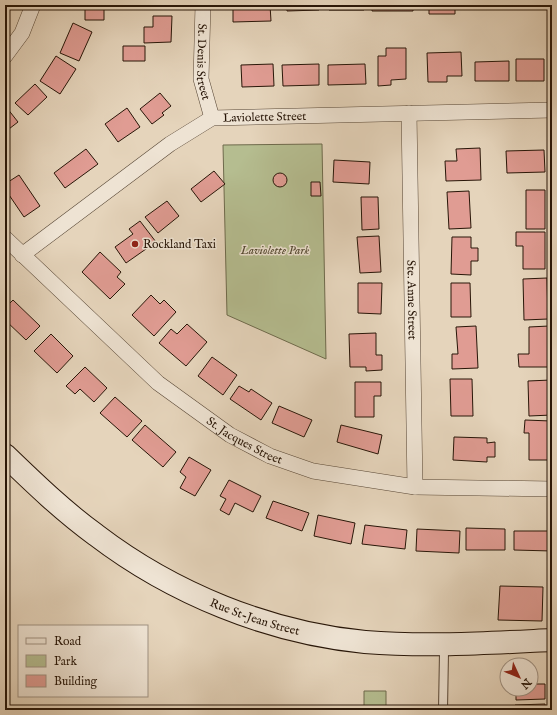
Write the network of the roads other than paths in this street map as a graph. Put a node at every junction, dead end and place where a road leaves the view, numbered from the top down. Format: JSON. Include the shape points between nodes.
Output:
{"nodes":[{"id":1,"x":33,"y":5,"type":"edge"},
{"id":2,"x":203,"y":5,"type":"edge"},
{"id":3,"x":5,"y":56,"type":"edge"},
{"id":4,"x":552,"y":110,"type":"edge"},
{"id":5,"x":409,"y":113,"type":"junction"},
{"id":6,"x":212,"y":118,"type":"junction"},
{"id":7,"x":5,"y":238,"type":"edge"},
{"id":8,"x":22,"y":255,"type":"junction"},
{"id":9,"x":5,"y":456,"type":"edge"},
{"id":10,"x":415,"y":487,"type":"junction"},
{"id":11,"x":552,"y":489,"type":"edge"},
{"id":12,"x":552,"y":640,"type":"edge"},
{"id":13,"x":442,"y":644,"type":"junction"},
{"id":14,"x":444,"y":710,"type":"edge"}],
"edges":[{"from":1,"to":3,"type":"street","via":[[22,33]]},
{"from":2,"to":6,"type":"street","name":"St. Denis Street","via":[[201,79]]},
{"from":4,"to":5,"type":"street","name":"Laviolette Street"},
{"from":5,"to":6,"type":"street","name":"Laviolette Street"},
{"from":5,"to":10,"type":"street","name":"Ste. Anne Street"},
{"from":6,"to":8,"type":"street","name":"Laviolette Street","via":[[170,144]]},
{"from":7,"to":8,"type":"street","name":"St. Jacques Street"},
{"from":8,"to":10,"type":"street","name":"St. Jacques Street","via":[[158,383],[230,435],[270,456],[313,471]]},
{"from":9,"to":13,"type":"main road","name":"Rue St-Jean Street","via":[[67,512],[111,546],[158,575],[213,602],[258,619],[326,636],[370,642]]},
{"from":10,"to":11,"type":"street","name":"St. Jacques Street"},
{"from":12,"to":13,"type":"main road","name":"Rue St-Jean Street"},
{"from":13,"to":14,"type":"lane"}]}
